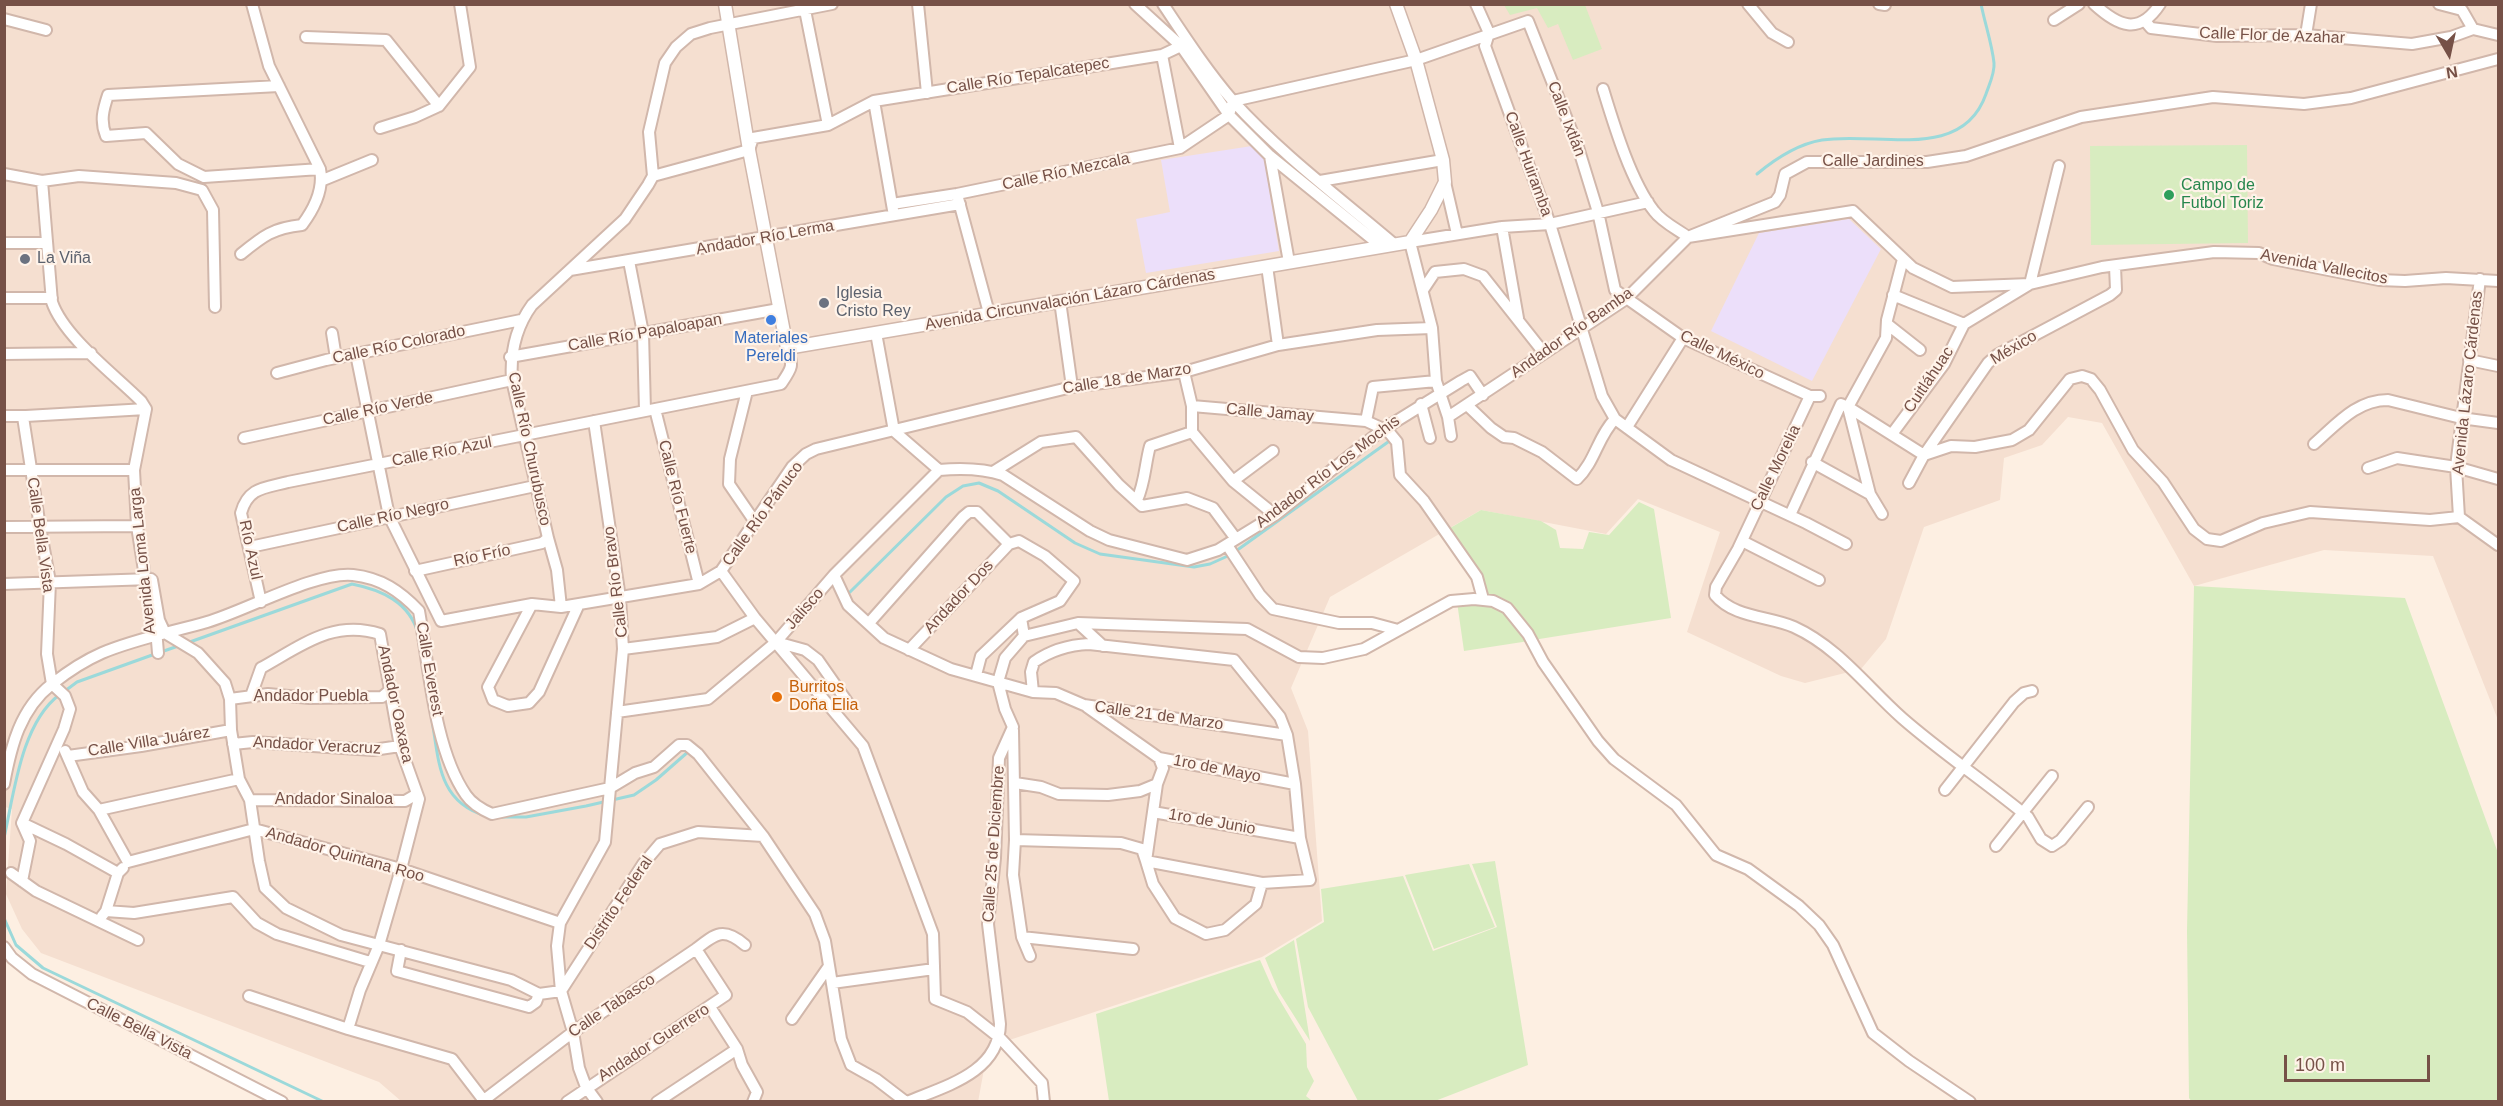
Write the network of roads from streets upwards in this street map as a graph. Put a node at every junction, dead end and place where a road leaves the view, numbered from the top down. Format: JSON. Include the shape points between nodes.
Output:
{"nodes":[{"id":1,"x":252,"y":4,"type":"edge"},
{"id":2,"x":460,"y":4,"type":"edge"},
{"id":3,"x":725,"y":4,"type":"edge"},
{"id":4,"x":832,"y":4,"type":"edge"},
{"id":5,"x":918,"y":4,"type":"edge"},
{"id":6,"x":1135,"y":4,"type":"edge"},
{"id":7,"x":1396,"y":4,"type":"edge"},
{"id":8,"x":1476,"y":4,"type":"edge"},
{"id":9,"x":1748,"y":4,"type":"edge"},
{"id":10,"x":1879,"y":4,"type":"edge"},
{"id":11,"x":2079,"y":4,"type":"edge"},
{"id":12,"x":2094,"y":4,"type":"edge"},
{"id":13,"x":2160,"y":4,"type":"edge"},
{"id":14,"x":2310,"y":4,"type":"edge"},
{"id":15,"x":2439,"y":4,"type":"edge"},
{"id":16,"x":1164,"y":5,"type":"edge"},
{"id":17,"x":1885,"y":5,"type":"edge"},
{"id":18,"x":2462,"y":7,"type":"edge"},
{"id":19,"x":805,"y":10,"type":"junction"},
{"id":20,"x":4,"y":19,"type":"edge"},
{"id":21,"x":2054,"y":20,"type":"dead end"},
{"id":22,"x":2145,"y":21,"type":"junction"},
{"id":23,"x":728,"y":24,"type":"junction"},
{"id":24,"x":2473,"y":29,"type":"junction"},
{"id":25,"x":45,"y":30,"type":"dead end"},
{"id":26,"x":1490,"y":33,"type":"junction"},
{"id":27,"x":2306,"y":35,"type":"junction"},
{"id":28,"x":2499,"y":35,"type":"edge"},
{"id":29,"x":306,"y":38,"type":"dead end"},
{"id":30,"x":1788,"y":42,"type":"dead end"},
{"id":31,"x":1181,"y":46,"type":"junction"},
{"id":32,"x":1162,"y":55,"type":"junction"},
{"id":33,"x":2499,"y":59,"type":"edge"},
{"id":34,"x":1416,"y":60,"type":"junction"},
{"id":35,"x":279,"y":86,"type":"junction"},
{"id":36,"x":1604,"y":89,"type":"dead end"},
{"id":37,"x":927,"y":93,"type":"junction"},
{"id":38,"x":874,"y":101,"type":"junction"},
{"id":39,"x":1233,"y":101,"type":"junction"},
{"id":40,"x":439,"y":106,"type":"junction"},
{"id":41,"x":1229,"y":115,"type":"junction"},
{"id":42,"x":828,"y":125,"type":"junction"},
{"id":43,"x":380,"y":128,"type":"dead end"},
{"id":44,"x":1180,"y":148,"type":"junction"},
{"id":45,"x":749,"y":150,"type":"junction"},
{"id":46,"x":1270,"y":156,"type":"junction"},
{"id":47,"x":372,"y":160,"type":"dead end"},
{"id":48,"x":1443,"y":160,"type":"junction"},
{"id":49,"x":2059,"y":166,"type":"dead end"},
{"id":50,"x":320,"y":169,"type":"junction"},
{"id":51,"x":4,"y":174,"type":"edge"},
{"id":52,"x":653,"y":176,"type":"junction"},
{"id":53,"x":322,"y":180,"type":"junction"},
{"id":54,"x":42,"y":181,"type":"junction"},
{"id":55,"x":1320,"y":181,"type":"junction"},
{"id":56,"x":1445,"y":182,"type":"junction"},
{"id":57,"x":958,"y":199,"type":"junction"},
{"id":58,"x":1648,"y":202,"type":"junction"},
{"id":59,"x":892,"y":204,"type":"junction"},
{"id":60,"x":1598,"y":212,"type":"junction"},
{"id":61,"x":894,"y":216,"type":"junction"},
{"id":62,"x":1550,"y":224,"type":"junction"},
{"id":63,"x":1502,"y":227,"type":"junction"},
{"id":64,"x":1457,"y":234,"type":"junction"},
{"id":65,"x":1688,"y":237,"type":"junction"},
{"id":66,"x":766,"y":239,"type":"junction"},
{"id":67,"x":1410,"y":242,"type":"junction"},
{"id":68,"x":4,"y":243,"type":"edge"},
{"id":69,"x":46,"y":243,"type":"junction"},
{"id":70,"x":1388,"y":245,"type":"junction"},
{"id":71,"x":241,"y":254,"type":"dead end"},
{"id":72,"x":1904,"y":259,"type":"junction"},
{"id":73,"x":629,"y":261,"type":"junction"},
{"id":74,"x":1289,"y":262,"type":"junction"},
{"id":75,"x":1267,"y":266,"type":"junction"},
{"id":76,"x":2115,"y":266,"type":"junction"},
{"id":77,"x":570,"y":270,"type":"junction"},
{"id":78,"x":2480,"y":279,"type":"junction"},
{"id":79,"x":2499,"y":281,"type":"edge"},
{"id":80,"x":2030,"y":284,"type":"junction"},
{"id":81,"x":1424,"y":290,"type":"junction"},
{"id":82,"x":1893,"y":295,"type":"junction"},
{"id":83,"x":4,"y":298,"type":"edge"},
{"id":84,"x":52,"y":298,"type":"junction"},
{"id":85,"x":1626,"y":298,"type":"junction"},
{"id":86,"x":1060,"y":301,"type":"junction"},
{"id":87,"x":215,"y":307,"type":"dead end"},
{"id":88,"x":779,"y":309,"type":"junction"},
{"id":89,"x":989,"y":313,"type":"junction"},
{"id":90,"x":521,"y":320,"type":"junction"},
{"id":91,"x":1518,"y":322,"type":"junction"},
{"id":92,"x":1887,"y":324,"type":"junction"},
{"id":93,"x":1964,"y":324,"type":"junction"},
{"id":94,"x":1582,"y":327,"type":"junction"},
{"id":95,"x":1432,"y":328,"type":"junction"},
{"id":96,"x":332,"y":333,"type":"dead end"},
{"id":97,"x":643,"y":333,"type":"junction"},
{"id":98,"x":876,"y":333,"type":"junction"},
{"id":99,"x":1683,"y":338,"type":"junction"},
{"id":100,"x":1278,"y":345,"type":"junction"},
{"id":101,"x":787,"y":348,"type":"junction"},
{"id":102,"x":1920,"y":350,"type":"dead end"},
{"id":103,"x":92,"y":353,"type":"junction"},
{"id":104,"x":1544,"y":353,"type":"junction"},
{"id":105,"x":4,"y":354,"type":"edge"},
{"id":106,"x":356,"y":354,"type":"junction"},
{"id":107,"x":510,"y":357,"type":"junction"},
{"id":108,"x":336,"y":358,"type":"junction"},
{"id":109,"x":2469,"y":360,"type":"junction"},
{"id":110,"x":2499,"y":366,"type":"edge"},
{"id":111,"x":1184,"y":372,"type":"junction"},
{"id":112,"x":276,"y":374,"type":"dead end"},
{"id":113,"x":512,"y":380,"type":"junction"},
{"id":114,"x":1436,"y":381,"type":"junction"},
{"id":115,"x":1072,"y":387,"type":"junction"},
{"id":116,"x":747,"y":391,"type":"junction"},
{"id":117,"x":1440,"y":393,"type":"junction"},
{"id":118,"x":1483,"y":395,"type":"junction"},
{"id":119,"x":1815,"y":396,"type":"joint"},
{"id":120,"x":1421,"y":404,"type":"junction"},
{"id":121,"x":1467,"y":405,"type":"junction"},
{"id":122,"x":1192,"y":406,"type":"junction"},
{"id":123,"x":1845,"y":406,"type":"junction"},
{"id":124,"x":146,"y":409,"type":"junction"},
{"id":125,"x":650,"y":410,"type":"junction"},
{"id":126,"x":366,"y":412,"type":"junction"},
{"id":127,"x":4,"y":416,"type":"edge"},
{"id":128,"x":23,"y":417,"type":"junction"},
{"id":129,"x":1448,"y":417,"type":"junction"},
{"id":130,"x":2462,"y":418,"type":"junction"},
{"id":131,"x":1615,"y":419,"type":"junction"},
{"id":132,"x":594,"y":421,"type":"junction"},
{"id":133,"x":1365,"y":421,"type":"junction"},
{"id":134,"x":2499,"y":423,"type":"edge"},
{"id":135,"x":1628,"y":427,"type":"junction"},
{"id":136,"x":1382,"y":430,"type":"junction"},
{"id":137,"x":894,"y":431,"type":"junction"},
{"id":138,"x":1192,"y":432,"type":"junction"},
{"id":139,"x":1892,"y":434,"type":"junction"},
{"id":140,"x":524,"y":435,"type":"junction"},
{"id":141,"x":1451,"y":436,"type":"dead end"},
{"id":142,"x":244,"y":438,"type":"dead end"},
{"id":143,"x":1430,"y":438,"type":"dead end"},
{"id":144,"x":2314,"y":444,"type":"dead end"},
{"id":145,"x":1273,"y":451,"type":"dead end"},
{"id":146,"x":1924,"y":455,"type":"junction"},
{"id":147,"x":1812,"y":462,"type":"junction"},
{"id":148,"x":378,"y":465,"type":"junction"},
{"id":149,"x":2456,"y":467,"type":"junction"},
{"id":150,"x":2368,"y":468,"type":"dead end"},
{"id":151,"x":4,"y":470,"type":"edge"},
{"id":152,"x":31,"y":470,"type":"junction"},
{"id":153,"x":939,"y":470,"type":"junction"},
{"id":154,"x":134,"y":471,"type":"junction"},
{"id":155,"x":993,"y":472,"type":"junction"},
{"id":156,"x":2499,"y":479,"type":"edge"},
{"id":157,"x":1233,"y":481,"type":"junction"},
{"id":158,"x":1909,"y":483,"type":"dead end"},
{"id":159,"x":535,"y":486,"type":"junction"},
{"id":160,"x":1870,"y":494,"type":"junction"},
{"id":161,"x":247,"y":498,"type":"joint"},
{"id":162,"x":1137,"y":500,"type":"junction"},
{"id":163,"x":1759,"y":502,"type":"junction"},
{"id":164,"x":1882,"y":514,"type":"dead end"},
{"id":165,"x":1275,"y":515,"type":"junction"},
{"id":166,"x":1790,"y":515,"type":"junction"},
{"id":167,"x":389,"y":516,"type":"junction"},
{"id":168,"x":2459,"y":517,"type":"junction"},
{"id":169,"x":755,"y":522,"type":"junction"},
{"id":170,"x":137,"y":526,"type":"junction"},
{"id":171,"x":4,"y":527,"type":"edge"},
{"id":172,"x":39,"y":527,"type":"junction"},
{"id":173,"x":548,"y":538,"type":"junction"},
{"id":174,"x":1009,"y":544,"type":"junction"},
{"id":175,"x":1231,"y":544,"type":"junction"},
{"id":176,"x":1846,"y":544,"type":"dead end"},
{"id":177,"x":1740,"y":545,"type":"junction"},
{"id":178,"x":2499,"y":545,"type":"edge"},
{"id":179,"x":250,"y":547,"type":"junction"},
{"id":180,"x":415,"y":571,"type":"junction"},
{"id":181,"x":722,"y":571,"type":"junction"},
{"id":182,"x":835,"y":577,"type":"junction"},
{"id":183,"x":149,"y":579,"type":"junction"},
{"id":184,"x":1819,"y":580,"type":"dead end"},
{"id":185,"x":50,"y":582,"type":"junction"},
{"id":186,"x":6,"y":584,"type":"edge"},
{"id":187,"x":699,"y":584,"type":"junction"},
{"id":188,"x":620,"y":598,"type":"junction"},
{"id":189,"x":1483,"y":599,"type":"junction"},
{"id":190,"x":261,"y":602,"type":"junction"},
{"id":191,"x":532,"y":604,"type":"junction"},
{"id":192,"x":579,"y":604,"type":"junction"},
{"id":193,"x":561,"y":608,"type":"junction"},
{"id":194,"x":755,"y":618,"type":"junction"},
{"id":195,"x":1021,"y":618,"type":"junction"},
{"id":196,"x":869,"y":623,"type":"junction"},
{"id":197,"x":1078,"y":623,"type":"junction"},
{"id":198,"x":1398,"y":630,"type":"junction"},
{"id":199,"x":162,"y":636,"type":"junction"},
{"id":200,"x":1024,"y":636,"type":"junction"},
{"id":201,"x":776,"y":642,"type":"junction"},
{"id":202,"x":1104,"y":646,"type":"junction"},
{"id":203,"x":623,"y":649,"type":"junction"},
{"id":204,"x":909,"y":650,"type":"junction"},
{"id":205,"x":155,"y":654,"type":"dead end"},
{"id":206,"x":976,"y":675,"type":"junction"},
{"id":207,"x":998,"y":682,"type":"junction"},
{"id":208,"x":52,"y":684,"type":"junction"},
{"id":209,"x":390,"y":690,"type":"junction"},
{"id":210,"x":2032,"y":691,"type":"dead end"},
{"id":211,"x":1033,"y":692,"type":"junction"},
{"id":212,"x":251,"y":696,"type":"junction"},
{"id":213,"x":230,"y":699,"type":"junction"},
{"id":214,"x":848,"y":703,"type":"dead end"},
{"id":215,"x":1084,"y":705,"type":"junction"},
{"id":216,"x":617,"y":712,"type":"junction"},
{"id":217,"x":1013,"y":727,"type":"junction"},
{"id":218,"x":231,"y":730,"type":"junction"},
{"id":219,"x":1287,"y":735,"type":"junction"},
{"id":220,"x":58,"y":742,"type":"junction"},
{"id":221,"x":233,"y":744,"type":"junction"},
{"id":222,"x":400,"y":746,"type":"junction"},
{"id":223,"x":68,"y":756,"type":"junction"},
{"id":224,"x":1159,"y":758,"type":"junction"},
{"id":225,"x":1964,"y":766,"type":"junction"},
{"id":226,"x":2052,"y":776,"type":"dead end"},
{"id":227,"x":239,"y":779,"type":"junction"},
{"id":228,"x":1015,"y":783,"type":"junction"},
{"id":229,"x":4,"y":784,"type":"edge"},
{"id":230,"x":1157,"y":784,"type":"junction"},
{"id":231,"x":1295,"y":784,"type":"junction"},
{"id":232,"x":610,"y":790,"type":"junction"},
{"id":233,"x":1945,"y":790,"type":"dead end"},
{"id":234,"x":417,"y":795,"type":"junction"},
{"id":235,"x":250,"y":800,"type":"junction"},
{"id":236,"x":2088,"y":807,"type":"dead end"},
{"id":237,"x":99,"y":810,"type":"junction"},
{"id":238,"x":1153,"y":812,"type":"junction"},
{"id":239,"x":2022,"y":812,"type":"junction"},
{"id":240,"x":22,"y":824,"type":"junction"},
{"id":241,"x":254,"y":829,"type":"junction"},
{"id":242,"x":764,"y":836,"type":"junction"},
{"id":243,"x":1300,"y":838,"type":"junction"},
{"id":244,"x":1016,"y":840,"type":"junction"},
{"id":245,"x":1995,"y":846,"type":"dead end"},
{"id":246,"x":1146,"y":861,"type":"junction"},
{"id":247,"x":128,"y":862,"type":"junction"},
{"id":248,"x":401,"y":869,"type":"junction"},
{"id":249,"x":11,"y":873,"type":"dead end"},
{"id":250,"x":118,"y":873,"type":"junction"},
{"id":251,"x":22,"y":881,"type":"junction"},
{"id":252,"x":1262,"y":883,"type":"junction"},
{"id":253,"x":106,"y":911,"type":"junction"},
{"id":254,"x":98,"y":921,"type":"junction"},
{"id":255,"x":560,"y":923,"type":"junction"},
{"id":256,"x":1022,"y":937,"type":"junction"},
{"id":257,"x":138,"y":940,"type":"dead end"},
{"id":258,"x":379,"y":945,"type":"junction"},
{"id":259,"x":746,"y":945,"type":"dead end"},
{"id":260,"x":4,"y":946,"type":"edge"},
{"id":261,"x":696,"y":949,"type":"junction"},
{"id":262,"x":1133,"y":949,"type":"dead end"},
{"id":263,"x":401,"y":950,"type":"junction"},
{"id":264,"x":1030,"y":956,"type":"dead end"},
{"id":265,"x":8,"y":957,"type":"edge"},
{"id":266,"x":370,"y":962,"type":"junction"},
{"id":267,"x":829,"y":966,"type":"junction"},
{"id":268,"x":934,"y":969,"type":"junction"},
{"id":269,"x":832,"y":983,"type":"junction"},
{"id":270,"x":561,"y":991,"type":"junction"},
{"id":271,"x":539,"y":994,"type":"junction"},
{"id":272,"x":249,"y":996,"type":"dead end"},
{"id":273,"x":710,"y":1007,"type":"junction"},
{"id":274,"x":792,"y":1019,"type":"dead end"},
{"id":275,"x":348,"y":1029,"type":"junction"},
{"id":276,"x":573,"y":1032,"type":"junction"},
{"id":277,"x":1000,"y":1038,"type":"junction"},
{"id":278,"x":737,"y":1049,"type":"junction"},
{"id":279,"x":586,"y":1087,"type":"junction"},
{"id":280,"x":282,"y":1101,"type":"edge"},
{"id":281,"x":484,"y":1101,"type":"edge"},
{"id":282,"x":567,"y":1101,"type":"edge"},
{"id":283,"x":597,"y":1101,"type":"edge"},
{"id":284,"x":657,"y":1101,"type":"edge"},
{"id":285,"x":753,"y":1101,"type":"edge"},
{"id":286,"x":906,"y":1101,"type":"edge"},
{"id":287,"x":1044,"y":1101,"type":"edge"},
{"id":288,"x":1970,"y":1101,"type":"edge"}],
"edges":[{"from":1,"to":35,"type":"street","via":[[269,66]]},
{"from":2,"to":40,"type":"street","via":[[470,67]]},
{"from":3,"to":23,"type":"street"},
{"from":4,"to":19,"type":"street"},
{"from":5,"to":37,"type":"street"},
{"from":6,"to":31,"type":"street"},
{"from":7,"to":34,"type":"street"},
{"from":8,"to":26,"type":"street","name":"Calle Huiramba"},
{"from":9,"to":30,"type":"street","via":[[1772,33]]},
{"from":10,"to":17,"type":"street"},
{"from":11,"to":21,"type":"street"},
{"from":12,"to":22,"type":"street","via":[[2118,23]]},
{"from":13,"to":22,"type":"street"},
{"from":14,"to":27,"type":"street"},
{"from":15,"to":18,"type":"street"},
{"from":16,"to":39,"type":"street"},
{"from":18,"to":24,"type":"street"},
{"from":19,"to":23,"type":"street"},
{"from":19,"to":42,"type":"street"},
{"from":20,"to":25,"type":"street"},
{"from":22,"to":27,"type":"street","name":"Calle Flor de Azahar","via":[[2151,28],[2217,36]]},
{"from":23,"to":45,"type":"street"},
{"from":23,"to":52,"type":"street","via":[[691,34],[665,63],[649,132]]},
{"from":24,"to":27,"type":"street","name":"Calle Flor de Azahar","via":[[2412,44]]},
{"from":24,"to":28,"type":"street"},
{"from":26,"to":34,"type":"street"},
{"from":26,"to":60,"type":"street","name":"Calle Ixtlán","via":[[1528,21],[1578,147]]},
{"from":26,"to":62,"type":"street","name":"Calle Huiramba","via":[[1485,46]]},
{"from":29,"to":40,"type":"street","via":[[386,40]]},
{"from":31,"to":32,"type":"street","name":"Calle Río Tepalcatepec"},
{"from":31,"to":41,"type":"street"},
{"from":32,"to":37,"type":"street","name":"Calle Río Tepalcatepec"},
{"from":32,"to":44,"type":"street"},
{"from":33,"to":65,"type":"street","name":"Calle Jardines","via":[[2351,98],[2304,104],[2213,96],[2081,117],[1966,156],[1928,162],[1807,162],[1785,174],[1775,202]]},
{"from":34,"to":39,"type":"street"},
{"from":34,"to":48,"type":"street"},
{"from":35,"to":50,"type":"street"},
{"from":35,"to":50,"type":"street","via":[[108,94],[102,112],[103,128],[106,136],[146,133],[178,164],[204,177]]},
{"from":36,"to":58,"type":"street","via":[[1612,118]]},
{"from":37,"to":38,"type":"street","name":"Calle Río Tepalcatepec"},
{"from":38,"to":42,"type":"street","name":"Calle Río Tepalcatepec"},
{"from":38,"to":59,"type":"street"},
{"from":39,"to":41,"type":"street"},
{"from":39,"to":55,"type":"street"},
{"from":40,"to":43,"type":"street"},
{"from":41,"to":44,"type":"street","name":"Calle Río Mezcala"},
{"from":41,"to":46,"type":"street"},
{"from":42,"to":45,"type":"street","name":"Calle Río Tepalcatepec","via":[[753,138]]},
{"from":44,"to":57,"type":"street","name":"Calle Río Mezcala"},
{"from":45,"to":52,"type":"street"},
{"from":45,"to":66,"type":"street"},
{"from":46,"to":70,"type":"street"},
{"from":46,"to":74,"type":"street"},
{"from":47,"to":53,"type":"street"},
{"from":48,"to":55,"type":"street"},
{"from":48,"to":56,"type":"street"},
{"from":49,"to":80,"type":"street"},
{"from":50,"to":53,"type":"street"},
{"from":51,"to":54,"type":"street"},
{"from":52,"to":77,"type":"street","name":"Calle Río Churubusco","via":[[625,219]]},
{"from":53,"to":71,"type":"street","via":[[317,199],[302,225],[269,232]]},
{"from":54,"to":69,"type":"street"},
{"from":54,"to":87,"type":"street","via":[[79,176],[176,183],[202,190],[213,210]]},
{"from":55,"to":70,"type":"street"},
{"from":56,"to":64,"type":"street"},
{"from":56,"to":67,"type":"street"},
{"from":57,"to":59,"type":"street","name":"Calle Río Mezcala"},
{"from":57,"to":61,"type":"street","name":"Andador Río Lerma"},
{"from":57,"to":89,"type":"street"},
{"from":58,"to":60,"type":"street"},
{"from":58,"to":65,"type":"street","via":[[1655,213]]},
{"from":59,"to":61,"type":"street"},
{"from":60,"to":62,"type":"street"},
{"from":60,"to":85,"type":"street","name":"Calle México","via":[[1615,290]]},
{"from":61,"to":66,"type":"street","name":"Andador Río Lerma"},
{"from":62,"to":63,"type":"street"},
{"from":62,"to":94,"type":"street","name":"Calle Huiramba"},
{"from":63,"to":64,"type":"street"},
{"from":63,"to":91,"type":"street"},
{"from":64,"to":67,"type":"street"},
{"from":65,"to":72,"type":"street","via":[[1853,211]]},
{"from":65,"to":85,"type":"street","name":"Andador Río Bamba"},
{"from":66,"to":73,"type":"street","name":"Andador Río Lerma"},
{"from":66,"to":88,"type":"street"},
{"from":67,"to":70,"type":"street","name":"Avenida Circunvalación Lázaro Cárdenas"},
{"from":67,"to":81,"type":"street"},
{"from":68,"to":69,"type":"street"},
{"from":69,"to":84,"type":"street"},
{"from":70,"to":74,"type":"street","name":"Avenida Circunvalación Lázaro Cárdenas"},
{"from":72,"to":80,"type":"street","via":[[1913,268],[1952,287]]},
{"from":72,"to":82,"type":"street"},
{"from":73,"to":77,"type":"street","name":"Andador Río Lerma"},
{"from":73,"to":97,"type":"street","name":"Calle Río Fuerte"},
{"from":74,"to":75,"type":"street","name":"Avenida Circunvalación Lázaro Cárdenas"},
{"from":75,"to":86,"type":"street","name":"Avenida Circunvalación Lázaro Cárdenas"},
{"from":75,"to":100,"type":"street"},
{"from":76,"to":78,"type":"street","name":"Avenida Vallecitos","via":[[2214,252],[2259,253],[2379,280]]},
{"from":76,"to":80,"type":"street"},
{"from":76,"to":146,"type":"street","name":"México","via":[[2116,290],[2110,296],[1988,363]]},
{"from":77,"to":90,"type":"street","name":"Calle Río Churubusco"},
{"from":78,"to":79,"type":"street","name":"Avenida Vallecitos"},
{"from":78,"to":109,"type":"street","name":"Avenida Lázaro Cárdenas"},
{"from":80,"to":93,"type":"street"},
{"from":81,"to":91,"type":"street","via":[[1435,272],[1464,269],[1483,276]]},
{"from":81,"to":95,"type":"street"},
{"from":82,"to":92,"type":"street"},
{"from":82,"to":93,"type":"street"},
{"from":83,"to":84,"type":"street"},
{"from":84,"to":103,"type":"street","via":[[57,317]]},
{"from":85,"to":94,"type":"street","name":"Andador Río Bamba"},
{"from":85,"to":99,"type":"street","name":"Calle México"},
{"from":86,"to":89,"type":"street","name":"Avenida Circunvalación Lázaro Cárdenas"},
{"from":86,"to":115,"type":"street"},
{"from":88,"to":97,"type":"street","name":"Calle Río Papaloapan"},
{"from":88,"to":101,"type":"street"},
{"from":89,"to":98,"type":"street","name":"Avenida Circunvalación Lázaro Cárdenas"},
{"from":90,"to":106,"type":"street","name":"Calle Río Colorado"},
{"from":90,"to":107,"type":"street","name":"Calle Río Churubusco"},
{"from":91,"to":104,"type":"street"},
{"from":92,"to":102,"type":"street"},
{"from":92,"to":123,"type":"street","via":[[1886,338]]},
{"from":93,"to":139,"type":"street","name":"Cuitláhuac","via":[[1944,364]]},
{"from":94,"to":104,"type":"street","name":"Andador Río Bamba"},
{"from":94,"to":131,"type":"street","name":"Calle Huiramba","via":[[1602,396]]},
{"from":95,"to":100,"type":"street","name":"Calle 18 de Marzo","via":[[1377,330]]},
{"from":95,"to":114,"type":"street"},
{"from":96,"to":108,"type":"street"},
{"from":97,"to":107,"type":"street","name":"Calle Río Papaloapan"},
{"from":97,"to":125,"type":"street","name":"Calle Río Fuerte"},
{"from":98,"to":101,"type":"street","name":"Avenida Circunvalación Lázaro Cárdenas"},
{"from":98,"to":137,"type":"street"},
{"from":99,"to":119,"type":"street","name":"Calle México"},
{"from":99,"to":135,"type":"street"},
{"from":100,"to":111,"type":"street","name":"Calle 18 de Marzo"},
{"from":101,"to":116,"type":"street","name":"Calle Río Azul","via":[[791,369],[781,384]]},
{"from":103,"to":105,"type":"street"},
{"from":103,"to":124,"type":"street"},
{"from":104,"to":118,"type":"street","name":"Andador Río Bamba"},
{"from":106,"to":108,"type":"street","name":"Calle Río Colorado"},
{"from":106,"to":126,"type":"street"},
{"from":107,"to":113,"type":"street","name":"Calle Río Churubusco"},
{"from":108,"to":112,"type":"street","name":"Calle Río Colorado"},
{"from":109,"to":110,"type":"street"},
{"from":109,"to":130,"type":"street","name":"Avenida Lázaro Cárdenas"},
{"from":111,"to":115,"type":"street","name":"Calle 18 de Marzo"},
{"from":111,"to":122,"type":"street"},
{"from":113,"to":126,"type":"street","name":"Calle Río Verde"},
{"from":113,"to":140,"type":"street","name":"Calle Río Churubusco"},
{"from":114,"to":117,"type":"street"},
{"from":114,"to":133,"type":"street","via":[[1373,387]]},
{"from":115,"to":137,"type":"street","name":"Calle 18 de Marzo"},
{"from":116,"to":125,"type":"street","name":"Calle Río Azul"},
{"from":116,"to":169,"type":"street","via":[[730,459],[729,484]]},
{"from":117,"to":118,"type":"street","name":"Andador Río Los Mochis","via":[[1470,376]]},
{"from":117,"to":120,"type":"street","name":"Andador Río Los Mochis"},
{"from":117,"to":129,"type":"street"},
{"from":118,"to":121,"type":"street","name":"Andador Río Bamba"},
{"from":119,"to":163,"type":"street","name":"Calle Morelia"},
{"from":120,"to":136,"type":"street","name":"Andador Río Los Mochis"},
{"from":120,"to":143,"type":"street"},
{"from":121,"to":129,"type":"street","name":"Andador Río Bamba"},
{"from":121,"to":131,"type":"street","via":[[1497,432],[1542,452],[1578,479],[1604,430]]},
{"from":122,"to":133,"type":"street","name":"Calle Jamay"},
{"from":122,"to":138,"type":"street"},
{"from":123,"to":139,"type":"street"},
{"from":123,"to":147,"type":"street"},
{"from":123,"to":160,"type":"street"},
{"from":124,"to":128,"type":"street"},
{"from":124,"to":154,"type":"street","name":"Avenida Loma Larga"},
{"from":125,"to":132,"type":"street","name":"Calle Río Azul"},
{"from":125,"to":187,"type":"street","name":"Calle Río Fuerte"},
{"from":126,"to":142,"type":"street","name":"Calle Río Verde"},
{"from":126,"to":148,"type":"street"},
{"from":127,"to":128,"type":"street"},
{"from":128,"to":152,"type":"street","name":"Calle Bella Vista"},
{"from":129,"to":141,"type":"street"},
{"from":130,"to":134,"type":"street"},
{"from":130,"to":144,"type":"street","via":[[2376,400],[2356,408]]},
{"from":130,"to":149,"type":"street","name":"Avenida Lázaro Cárdenas"},
{"from":131,"to":135,"type":"street"},
{"from":132,"to":140,"type":"street","name":"Calle Río Azul"},
{"from":132,"to":188,"type":"street","name":"Calle Río Bravo"},
{"from":133,"to":136,"type":"street","name":"Calle Jamay"},
{"from":135,"to":163,"type":"street","via":[[1671,460]]},
{"from":136,"to":165,"type":"street","name":"Andador Río Los Mochis"},
{"from":136,"to":189,"type":"street","via":[[1388,431],[1396,442],[1400,475],[1424,501],[1477,577]]},
{"from":137,"to":153,"type":"street"},
{"from":137,"to":169,"type":"street","name":"Calle Río Pánuco","via":[[806,454],[792,467]]},
{"from":138,"to":157,"type":"street"},
{"from":138,"to":162,"type":"street","via":[[1150,446],[1143,469],[1144,486]]},
{"from":139,"to":146,"type":"street"},
{"from":140,"to":148,"type":"street","name":"Calle Río Azul"},
{"from":140,"to":159,"type":"street","name":"Calle Río Churubusco"},
{"from":145,"to":157,"type":"street"},
{"from":146,"to":158,"type":"street"},
{"from":146,"to":168,"type":"street","via":[[1951,446],[1975,447],[2012,440],[2029,430],[2070,379],[2082,376],[2091,379],[2100,390],[2133,450],[2163,482],[2194,529],[2207,539],[2222,541],[2263,523],[2310,512],[2430,520]]},
{"from":147,"to":160,"type":"street"},
{"from":147,"to":166,"type":"street"},
{"from":148,"to":161,"type":"street","name":"Calle Río Azul","via":[[258,489]]},
{"from":148,"to":167,"type":"street"},
{"from":149,"to":150,"type":"street","via":[[2397,458]]},
{"from":149,"to":156,"type":"street"},
{"from":149,"to":168,"type":"street","name":"Avenida Lázaro Cárdenas"},
{"from":151,"to":152,"type":"street"},
{"from":152,"to":154,"type":"street"},
{"from":152,"to":172,"type":"street","name":"Calle Bella Vista"},
{"from":153,"to":155,"type":"street","name":"Andador Río Los Mochis"},
{"from":153,"to":182,"type":"street","name":"Jalisco"},
{"from":154,"to":170,"type":"street","name":"Avenida Loma Larga"},
{"from":155,"to":162,"type":"street","via":[[1041,442],[1076,437]]},
{"from":155,"to":175,"type":"street","name":"Andador Río Los Mochis","via":[[1109,540],[1188,560]]},
{"from":157,"to":165,"type":"street"},
{"from":159,"to":167,"type":"street","name":"Calle Río Negro"},
{"from":159,"to":173,"type":"street","name":"Calle Río Churubusco"},
{"from":160,"to":164,"type":"street"},
{"from":161,"to":179,"type":"street","name":"Río Azul","via":[[242,513]]},
{"from":162,"to":175,"type":"street","via":[[1142,506],[1187,498],[1213,508]]},
{"from":163,"to":166,"type":"street"},
{"from":163,"to":177,"type":"street","name":"Calle Morelia"},
{"from":165,"to":175,"type":"street","name":"Andador Río Los Mochis"},
{"from":166,"to":176,"type":"street"},
{"from":167,"to":179,"type":"street","name":"Calle Río Negro"},
{"from":167,"to":180,"type":"street"},
{"from":168,"to":178,"type":"street"},
{"from":169,"to":181,"type":"street","name":"Calle Río Pánuco"},
{"from":170,"to":172,"type":"street"},
{"from":170,"to":183,"type":"street","name":"Avenida Loma Larga"},
{"from":171,"to":172,"type":"street"},
{"from":172,"to":185,"type":"street","name":"Calle Bella Vista"},
{"from":173,"to":180,"type":"street","name":"Río Frío","via":[[542,543]]},
{"from":173,"to":193,"type":"street","name":"Calle Río Churubusco","via":[[557,570]]},
{"from":174,"to":195,"type":"street","via":[[1019,541],[1033,547],[1074,581],[1060,601]]},
{"from":174,"to":196,"type":"street","via":[[977,512],[969,512]]},
{"from":174,"to":204,"type":"street","name":"Andador Dos"},
{"from":175,"to":198,"type":"street","via":[[1239,564],[1273,609]]},
{"from":177,"to":184,"type":"street"},
{"from":177,"to":225,"type":"street","name":"Calle Morelia","via":[[1716,587],[1715,595],[1720,601],[1756,618],[1794,627],[1839,656],[1902,718]]},
{"from":179,"to":190,"type":"street","name":"Río Azul"},
{"from":180,"to":191,"type":"street","via":[[441,621]]},
{"from":181,"to":187,"type":"street","name":"Calle Río Pánuco"},
{"from":181,"to":194,"type":"street"},
{"from":182,"to":196,"type":"street","name":"Calle 21 de Marzo","via":[[848,605]]},
{"from":182,"to":201,"type":"street","name":"Jalisco"},
{"from":183,"to":185,"type":"street"},
{"from":183,"to":199,"type":"street","name":"Avenida Loma Larga"},
{"from":185,"to":186,"type":"street"},
{"from":185,"to":208,"type":"street","name":"Calle Bella Vista","via":[[47,654]]},
{"from":187,"to":188,"type":"street","name":"Calle Río Pánuco"},
{"from":188,"to":192,"type":"street","name":"Calle Río Pánuco"},
{"from":188,"to":203,"type":"street","name":"Calle Río Bravo"},
{"from":189,"to":198,"type":"street","via":[[1451,601]]},
{"from":189,"to":288,"type":"street","via":[[1507,609],[1528,634],[1614,759],[1676,805],[1716,855],[1748,869],[1819,925],[1833,945],[1874,1032]]},
{"from":190,"to":199,"type":"street","name":"Calle Everest"},
{"from":190,"to":232,"type":"street","name":"Calle Everest","via":[[325,577],[351,574],[381,580],[404,595],[419,611],[441,740],[467,797],[482,810],[492,814]]},
{"from":191,"to":192,"type":"street","via":[[488,687],[493,700],[508,706],[529,703],[539,692]]},
{"from":191,"to":193,"type":"street"},
{"from":192,"to":193,"type":"street","name":"Calle Río Pánuco"},
{"from":194,"to":201,"type":"street"},
{"from":194,"to":203,"type":"street","via":[[717,637]]},
{"from":195,"to":200,"type":"street"},
{"from":195,"to":206,"type":"street","via":[[981,656]]},
{"from":196,"to":204,"type":"street","name":"Calle 21 de Marzo","via":[[884,638]]},
{"from":197,"to":198,"type":"street","via":[[1247,629],[1299,657],[1323,658],[1364,649]]},
{"from":197,"to":200,"type":"street"},
{"from":197,"to":202,"type":"street"},
{"from":199,"to":205,"type":"street","name":"Avenida Loma Larga"},
{"from":199,"to":208,"type":"street","name":"Calle Everest","via":[[101,654]]},
{"from":199,"to":213,"type":"street","via":[[198,653],[225,683]]},
{"from":200,"to":207,"type":"street","via":[[1005,658]]},
{"from":201,"to":214,"type":"street","via":[[805,650],[818,660]]},
{"from":201,"to":216,"type":"street","name":"Jalisco","via":[[708,699]]},
{"from":201,"to":268,"type":"street","via":[[863,746],[933,934]]},
{"from":202,"to":211,"type":"street","via":[[1071,645],[1040,657],[1031,672]]},
{"from":202,"to":219,"type":"street","via":[[1234,660],[1280,717]]},
{"from":203,"to":216,"type":"street","name":"Calle Río Bravo"},
{"from":204,"to":206,"type":"street","name":"Calle 21 de Marzo","via":[[951,669]]},
{"from":206,"to":207,"type":"street","name":"Calle 21 de Marzo"},
{"from":207,"to":211,"type":"street","name":"Calle 21 de Marzo"},
{"from":207,"to":217,"type":"street"},
{"from":208,"to":220,"type":"street","via":[[65,696],[70,709]]},
{"from":208,"to":229,"type":"street","via":[[33,703],[19,726]]},
{"from":209,"to":212,"type":"street","name":"Andador Puebla","via":[[382,698]]},
{"from":209,"to":212,"type":"street","name":"Andador Oaxaca","via":[[380,634],[347,628],[326,632],[261,668]]},
{"from":209,"to":222,"type":"street","name":"Andador Oaxaca"},
{"from":210,"to":225,"type":"street","via":[[2014,702]]},
{"from":211,"to":215,"type":"street","name":"Calle 21 de Marzo","via":[[1056,693]]},
{"from":212,"to":213,"type":"street","name":"Andador Puebla"},
{"from":213,"to":218,"type":"street"},
{"from":215,"to":219,"type":"street","name":"Calle 21 de Marzo"},
{"from":215,"to":224,"type":"street","name":"1ro de Mayo"},
{"from":216,"to":232,"type":"street","name":"Calle Río Bravo"},
{"from":217,"to":228,"type":"street"},
{"from":217,"to":277,"type":"street","name":"Calle 25 de Diciembre","via":[[999,758],[988,924]]},
{"from":218,"to":221,"type":"street"},
{"from":218,"to":223,"type":"street","name":"Calle Villa Juárez"},
{"from":219,"to":231,"type":"street"},
{"from":220,"to":223,"type":"street"},
{"from":220,"to":240,"type":"street"},
{"from":221,"to":222,"type":"street","name":"Andador Veracruz","via":[[373,750]]},
{"from":221,"to":227,"type":"street"},
{"from":222,"to":234,"type":"street","name":"Andador Oaxaca"},
{"from":223,"to":237,"type":"street","via":[[82,792]]},
{"from":224,"to":230,"type":"street","name":"1ro de Junio","via":[[1162,768]]},
{"from":224,"to":231,"type":"street","name":"1ro de Mayo"},
{"from":225,"to":233,"type":"street"},
{"from":225,"to":239,"type":"street"},
{"from":226,"to":239,"type":"street"},
{"from":227,"to":235,"type":"street"},
{"from":227,"to":237,"type":"street"},
{"from":228,"to":230,"type":"street","via":[[1059,794],[1108,795],[1140,791]]},
{"from":228,"to":244,"type":"street"},
{"from":230,"to":238,"type":"street","name":"1ro de Junio"},
{"from":231,"to":243,"type":"street"},
{"from":232,"to":242,"type":"street","via":[[635,773],[654,767],[679,745],[687,745]]},
{"from":232,"to":255,"type":"street","name":"Calle Río Bravo","via":[[605,842]]},
{"from":234,"to":235,"type":"street","name":"Andador Sinaloa","via":[[405,801]]},
{"from":234,"to":248,"type":"street","name":"Andador Oaxaca"},
{"from":235,"to":241,"type":"street"},
{"from":236,"to":239,"type":"street","via":[[2052,846]]},
{"from":237,"to":247,"type":"street"},
{"from":238,"to":243,"type":"street","name":"1ro de Junio"},
{"from":238,"to":246,"type":"street"},
{"from":239,"to":245,"type":"street"},
{"from":240,"to":250,"type":"street"},
{"from":240,"to":251,"type":"street","via":[[30,841]]},
{"from":241,"to":247,"type":"street","name":"Andador Quintana Roo"},
{"from":241,"to":248,"type":"street","name":"Andador Quintana Roo"},
{"from":241,"to":258,"type":"street","via":[[266,888],[286,908],[341,934]]},
{"from":242,"to":267,"type":"street","via":[[815,914]]},
{"from":242,"to":270,"type":"street","name":"Distrito Federal","via":[[698,832],[660,844]]},
{"from":243,"to":252,"type":"street","via":[[1310,880]]},
{"from":244,"to":246,"type":"street","via":[[1121,843],[1142,849]]},
{"from":244,"to":256,"type":"street","via":[[1013,875]]},
{"from":246,"to":252,"type":"street"},
{"from":246,"to":252,"type":"street","via":[[1153,884],[1175,918],[1206,934],[1225,930],[1256,904]]},
{"from":247,"to":250,"type":"street"},
{"from":248,"to":255,"type":"street","name":"Andador Quintana Roo"},
{"from":248,"to":258,"type":"street","name":"Andador Oaxaca"},
{"from":249,"to":251,"type":"street"},
{"from":250,"to":253,"type":"street"},
{"from":251,"to":254,"type":"street"},
{"from":253,"to":254,"type":"street"},
{"from":253,"to":266,"type":"street","via":[[134,913],[233,897],[257,923],[277,934]]},
{"from":254,"to":257,"type":"street"},
{"from":255,"to":270,"type":"street","via":[[557,946]]},
{"from":256,"to":262,"type":"street"},
{"from":256,"to":264,"type":"street"},
{"from":258,"to":263,"type":"street"},
{"from":258,"to":266,"type":"street","name":"Andador Oaxaca"},
{"from":259,"to":261,"type":"street","name":"Calle Tabasco","via":[[734,935],[723,934],[711,937]]},
{"from":260,"to":265,"type":"street","name":"Calle Bella Vista"},
{"from":261,"to":273,"type":"street","name":"Andador Guerrero","via":[[726,995]]},
{"from":261,"to":276,"type":"street","name":"Calle Tabasco"},
{"from":263,"to":271,"type":"street","via":[[511,980]]},
{"from":263,"to":271,"type":"street","via":[[397,971],[529,1006]]},
{"from":265,"to":280,"type":"street","name":"Calle Bella Vista","via":[[32,974]]},
{"from":266,"to":275,"type":"street","name":"Andador Oaxaca"},
{"from":267,"to":269,"type":"street"},
{"from":267,"to":274,"type":"street"},
{"from":268,"to":269,"type":"street"},
{"from":268,"to":277,"type":"street","via":[[935,999],[967,1012]]},
{"from":269,"to":286,"type":"street","via":[[841,1039],[851,1065]]},
{"from":270,"to":271,"type":"street"},
{"from":270,"to":276,"type":"street"},
{"from":272,"to":275,"type":"street"},
{"from":273,"to":278,"type":"street"},
{"from":273,"to":279,"type":"street","name":"Andador Guerrero"},
{"from":275,"to":281,"type":"street","via":[[452,1059]]},
{"from":276,"to":279,"type":"street"},
{"from":276,"to":281,"type":"street","name":"Calle Tabasco"},
{"from":277,"to":286,"type":"street","via":[[996,1049],[978,1069]]},
{"from":277,"to":287,"type":"street","via":[[1042,1083]]},
{"from":278,"to":284,"type":"street"},
{"from":278,"to":285,"type":"street","via":[[757,1092]]},
{"from":279,"to":282,"type":"street","name":"Andador Guerrero"},
{"from":279,"to":283,"type":"street"}]}
